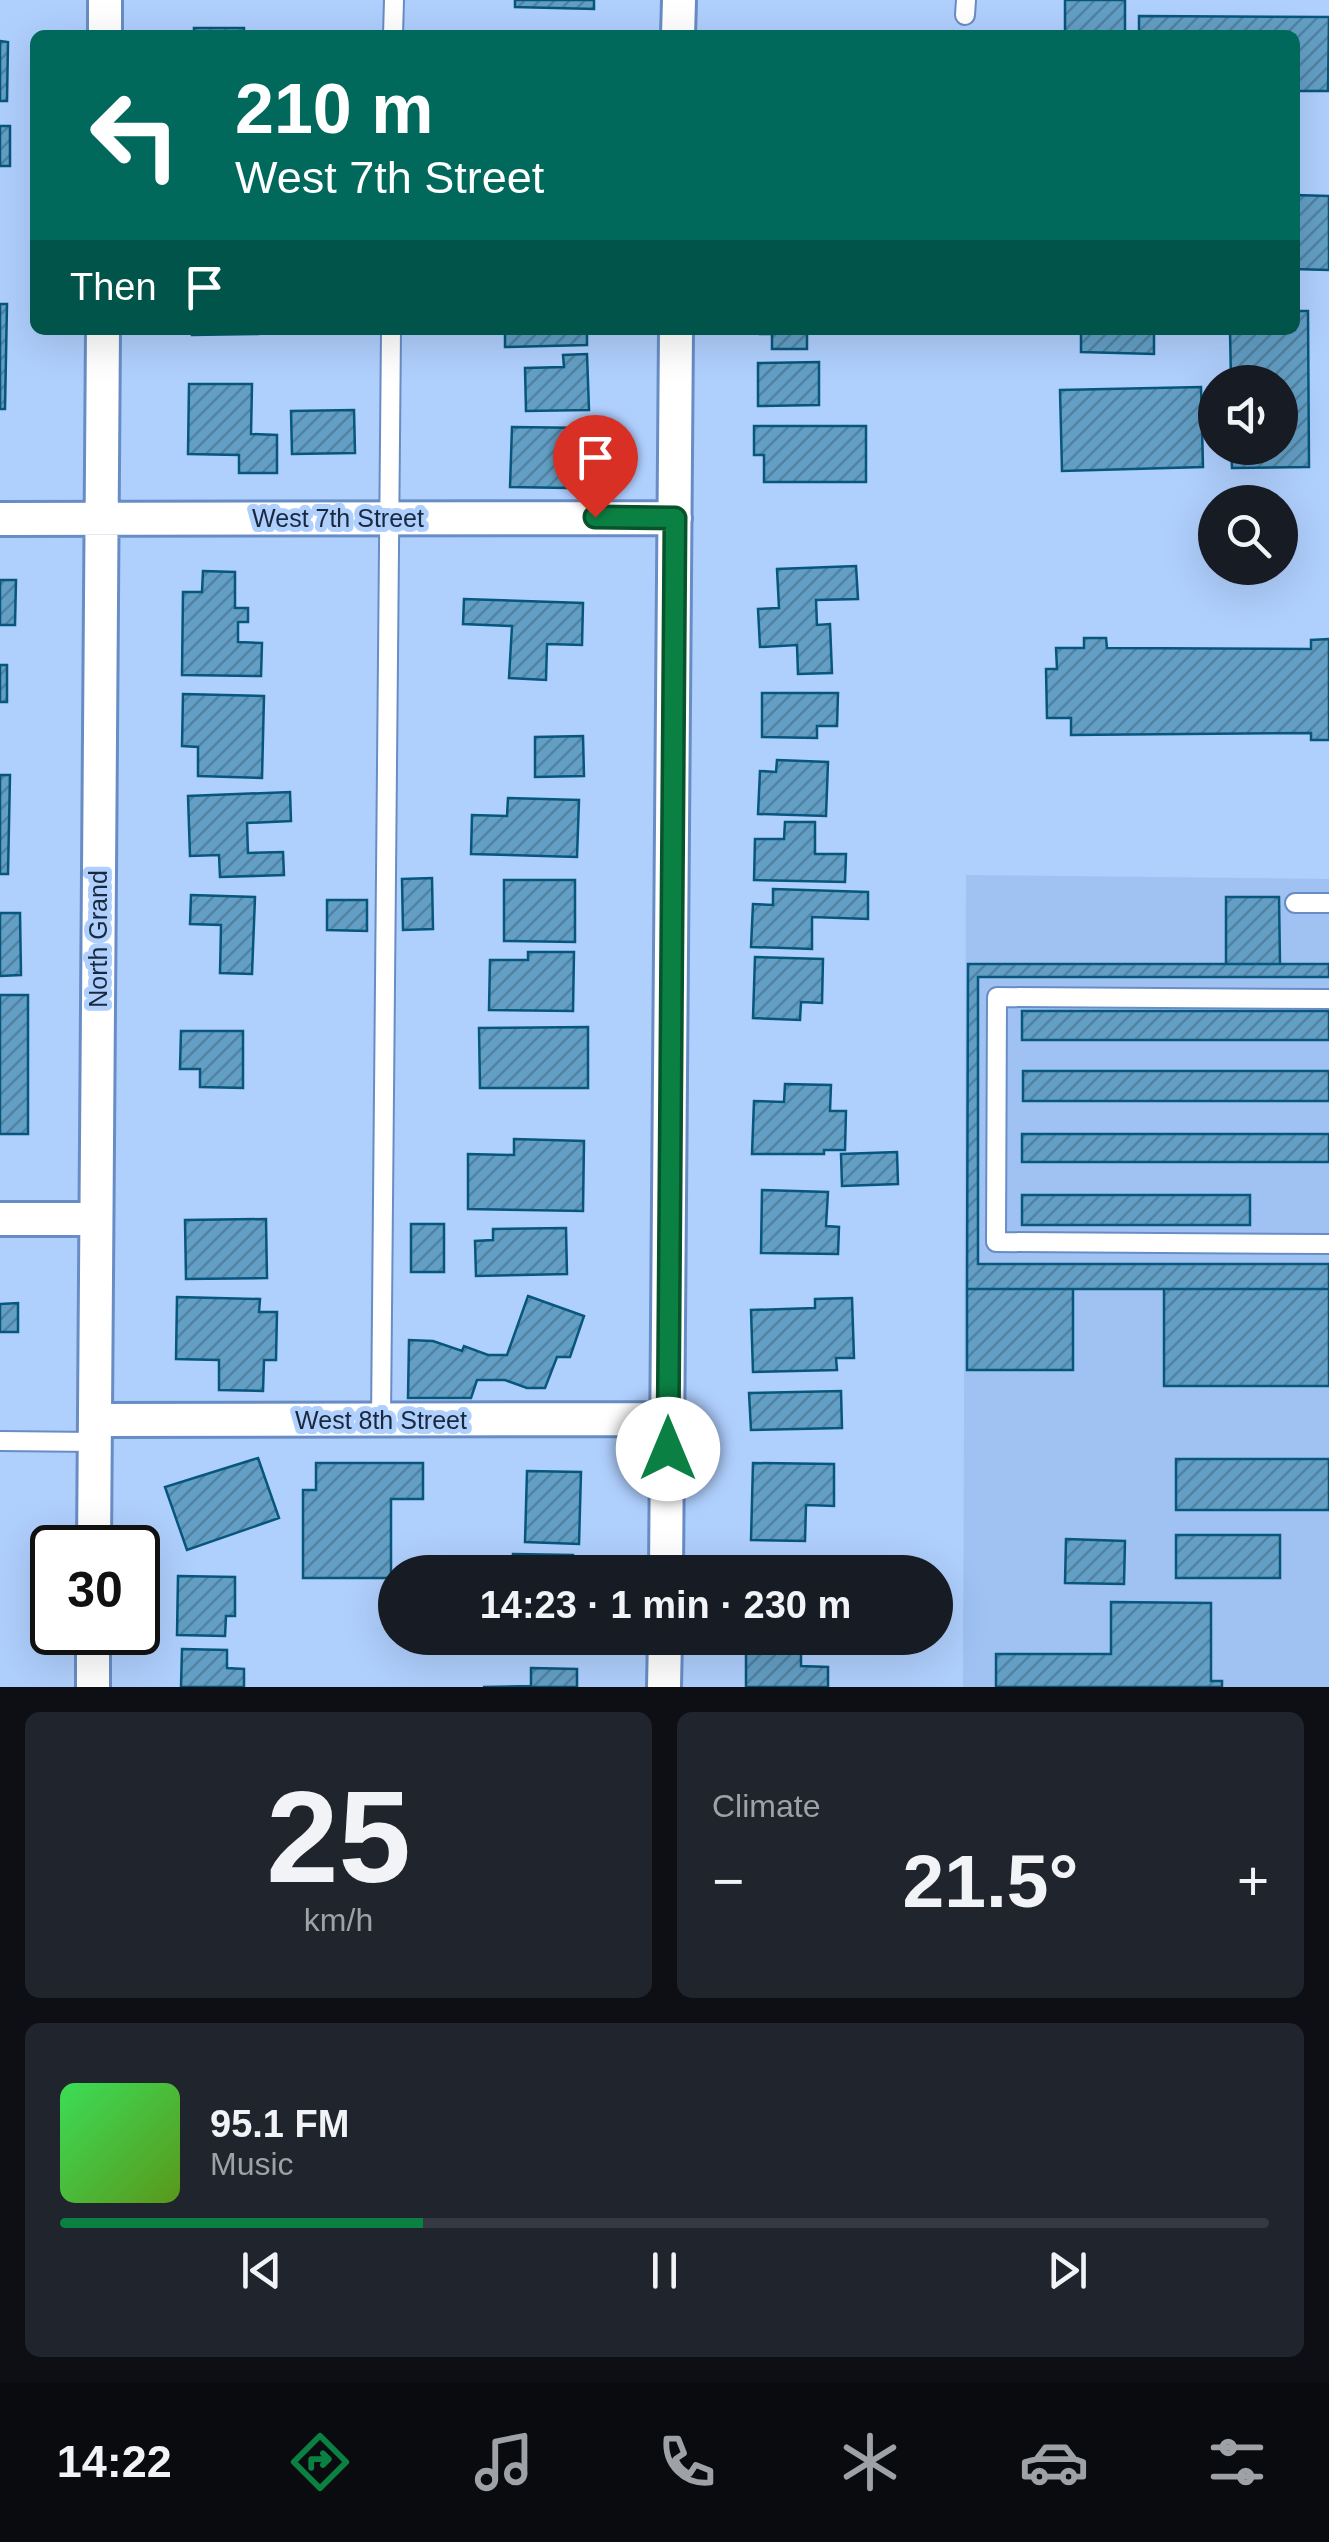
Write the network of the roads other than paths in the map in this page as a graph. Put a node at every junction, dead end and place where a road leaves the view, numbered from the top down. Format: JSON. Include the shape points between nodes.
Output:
{"nodes":[{"id":1,"x":105,"y":0,"type":"edge"},
{"id":2,"x":394,"y":0,"type":"edge"},
{"id":3,"x":679,"y":0,"type":"edge"},
{"id":4,"x":105,"y":30,"type":"edge"},
{"id":5,"x":394,"y":30,"type":"edge"},
{"id":6,"x":678,"y":30,"type":"edge"},
{"id":7,"x":103,"y":335,"type":"edge"},
{"id":8,"x":391,"y":335,"type":"edge"},
{"id":9,"x":676,"y":335,"type":"edge"},
{"id":10,"x":388,"y":518,"type":"junction"},
{"id":11,"x":675,"y":518,"type":"junction"},
{"id":12,"x":0,"y":519,"type":"edge"},
{"id":13,"x":102,"y":519,"type":"junction"},
{"id":14,"x":1295,"y":903,"type":"dead end"},
{"id":15,"x":1329,"y":904,"type":"edge"},
{"id":16,"x":1329,"y":999,"type":"edge"},
{"id":17,"x":0,"y":1219,"type":"edge"},
{"id":18,"x":96,"y":1220,"type":"junction"},
{"id":19,"x":1329,"y":1244,"type":"edge"},
{"id":20,"x":668,"y":1419,"type":"junction"},
{"id":21,"x":381,"y":1420,"type":"junction"},
{"id":22,"x":95,"y":1431,"type":"junction"},
{"id":23,"x":0,"y":1441,"type":"edge"},
{"id":24,"x":94,"y":1525,"type":"edge"},
{"id":25,"x":666,"y":1555,"type":"edge"},
{"id":26,"x":93,"y":1655,"type":"edge"},
{"id":27,"x":665,"y":1655,"type":"edge"},
{"id":28,"x":93,"y":1687,"type":"edge"},
{"id":29,"x":664,"y":1687,"type":"edge"}],
"edges":[{"from":1,"to":4,"type":"street"},
{"from":2,"to":5,"type":"lane"},
{"from":3,"to":6,"type":"street"},
{"from":7,"to":13,"type":"street","name":"North Grand"},
{"from":8,"to":10,"type":"lane"},
{"from":9,"to":11,"type":"street"},
{"from":10,"to":11,"type":"street","name":"West 7th Street"},
{"from":10,"to":13,"type":"street","name":"West 7th Street"},
{"from":10,"to":21,"type":"lane"},
{"from":11,"to":20,"type":"street"},
{"from":12,"to":13,"type":"street","name":"West 7th Street"},
{"from":13,"to":18,"type":"street","name":"North Grand"},
{"from":14,"to":15,"type":"lane"},
{"from":16,"to":19,"type":"lane","via":[[997,997],[996,1242]]},
{"from":17,"to":18,"type":"street"},
{"from":18,"to":22,"type":"street","name":"North Grand"},
{"from":20,"to":21,"type":"street","name":"West 8th Street"},
{"from":20,"to":25,"type":"street"},
{"from":21,"to":22,"type":"street","name":"West 8th Street"},
{"from":22,"to":23,"type":"lane"},
{"from":22,"to":24,"type":"street","name":"North Grand"},
{"from":26,"to":28,"type":"street"},
{"from":27,"to":29,"type":"street"}]}
